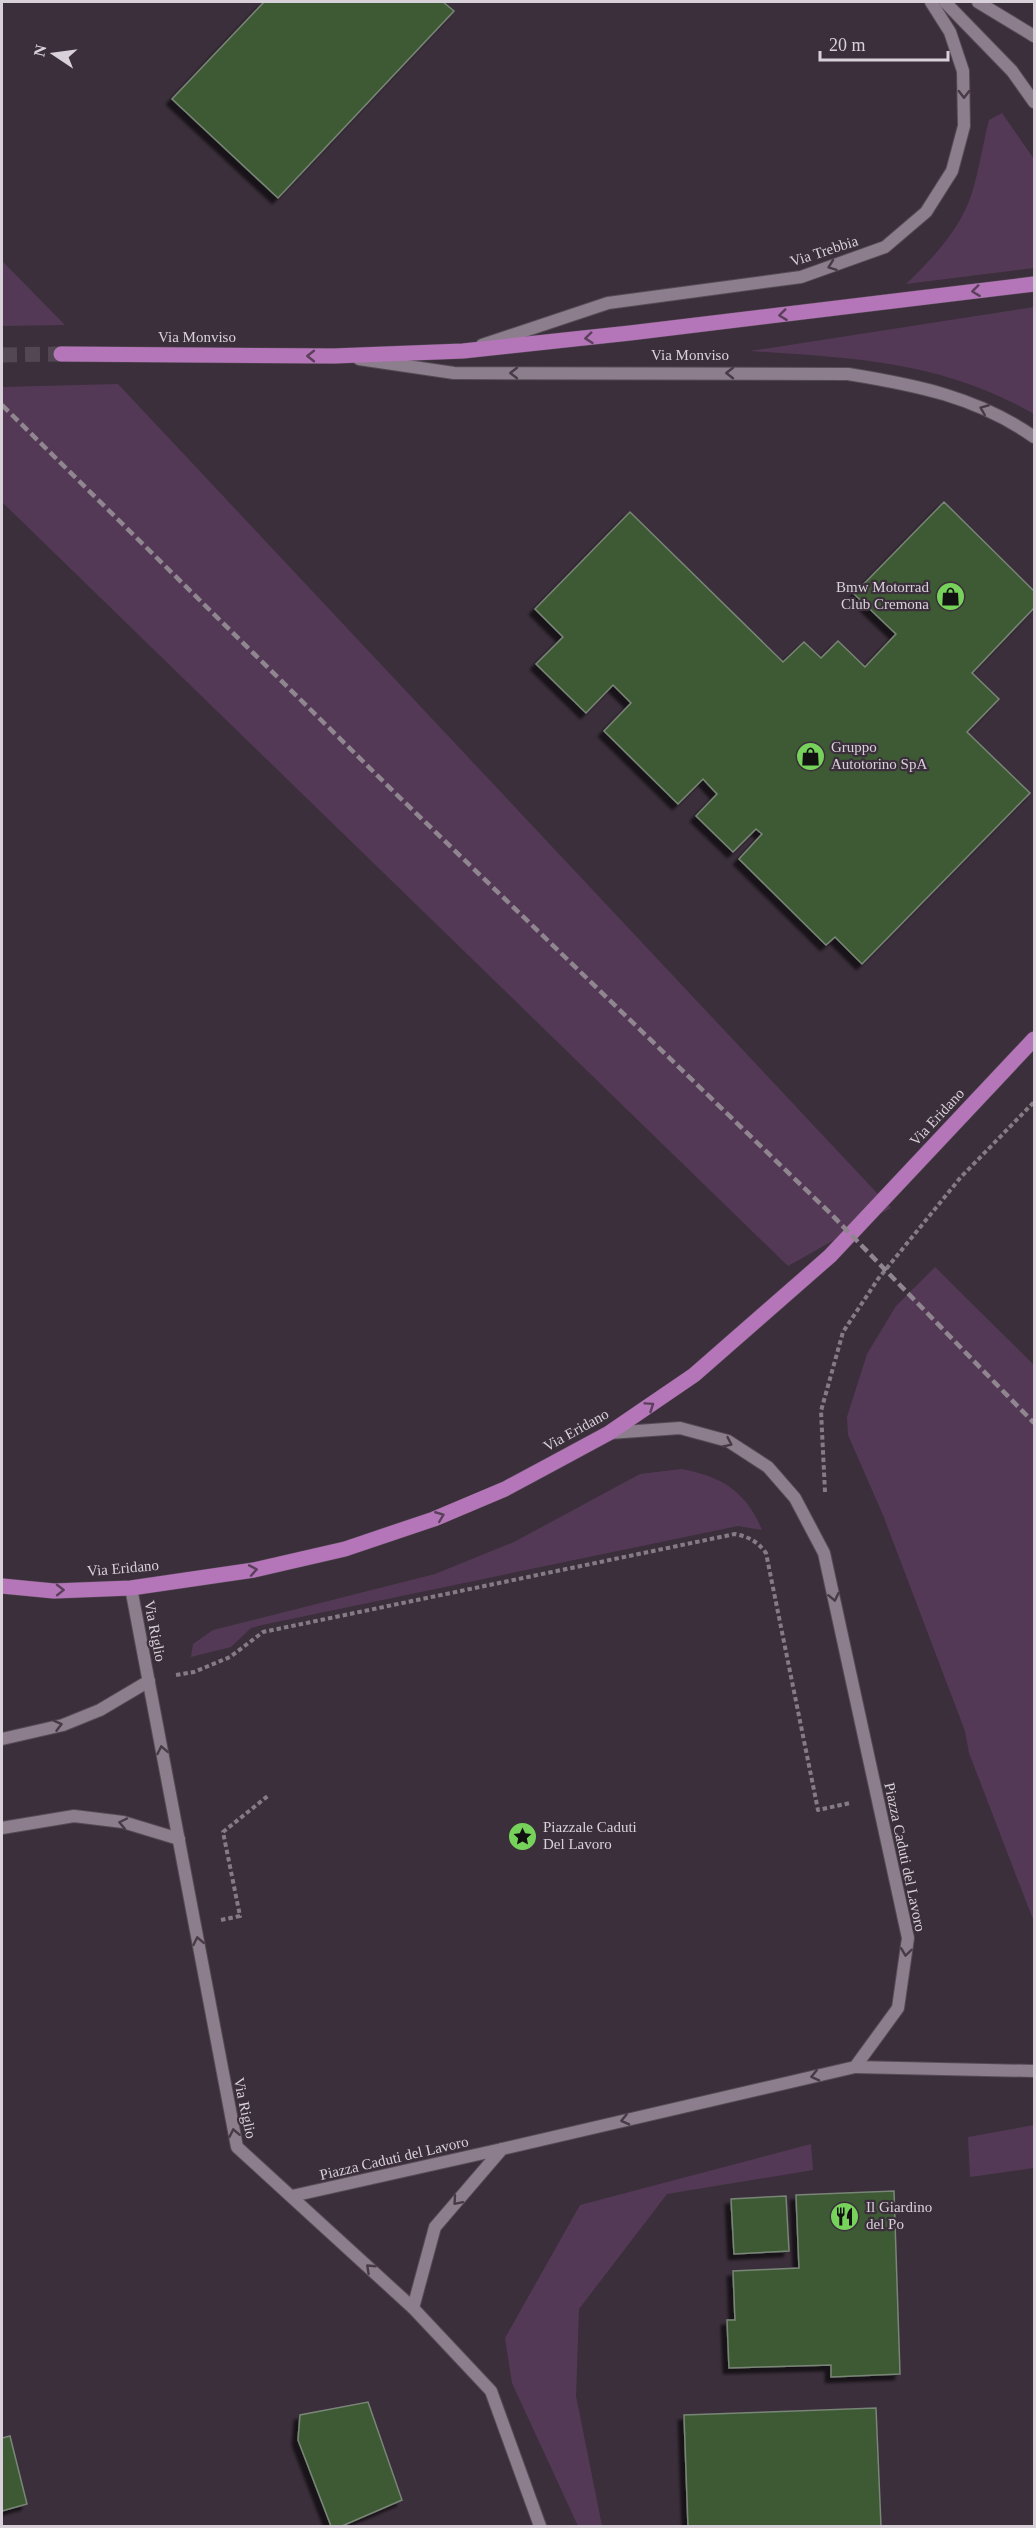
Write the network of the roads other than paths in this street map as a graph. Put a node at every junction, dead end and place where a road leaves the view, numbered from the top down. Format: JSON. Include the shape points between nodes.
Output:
{"nodes":[{"id":1,"x":931,"y":2,"type":"edge"},
{"id":2,"x":945,"y":2,"type":"edge"},
{"id":3,"x":978,"y":2,"type":"edge"},
{"id":4,"x":1035,"y":36,"type":"edge"},
{"id":5,"x":1035,"y":102,"type":"edge"},
{"id":6,"x":1035,"y":284,"type":"edge"},
{"id":7,"x":463,"y":351,"type":"junction"},
{"id":8,"x":61,"y":354,"type":"tunnel mouth"},
{"id":9,"x":334,"y":356,"type":"junction"},
{"id":10,"x":1035,"y":437,"type":"edge"},
{"id":11,"x":1035,"y":1039,"type":"edge"},
{"id":12,"x":609,"y":1433,"type":"junction"},
{"id":13,"x":2,"y":1586,"type":"edge"},
{"id":14,"x":131,"y":1588,"type":"junction"},
{"id":15,"x":149,"y":1681,"type":"junction"},
{"id":16,"x":2,"y":1739,"type":"edge"},
{"id":17,"x":2,"y":1828,"type":"edge"},
{"id":18,"x":179,"y":1839,"type":"junction"},
{"id":19,"x":855,"y":2067,"type":"junction"},
{"id":20,"x":1035,"y":2071,"type":"edge"},
{"id":21,"x":502,"y":2149,"type":"junction"},
{"id":22,"x":292,"y":2196,"type":"junction"},
{"id":23,"x":413,"y":2308,"type":"junction"},
{"id":24,"x":540,"y":2526,"type":"edge"}],
"edges":[{"from":1,"to":7,"type":"street","name":"Via Trebbia","one_way":true,"via":[[950,32],[963,71],[964,126],[952,171],[926,212],[885,247],[801,277],[608,303]]},
{"from":2,"to":5,"type":"street","via":[[1012,71]]},
{"from":3,"to":4,"type":"street"},
{"from":6,"to":7,"type":"main road","name":"Via Monviso","one_way":true},
{"from":7,"to":9,"type":"main road","name":"Via Monviso"},
{"from":9,"to":8,"type":"main road","name":"Via Monviso","one_way":true},
{"from":10,"to":9,"type":"street","name":"Via Monviso","one_way":true,"via":[[1007,418],[963,400],[909,384],[848,374],[454,373]]},
{"from":12,"to":11,"type":"main road","name":"Via Eridano","one_way":true,"via":[[694,1375],[830,1256]]},
{"from":14,"to":12,"type":"main road","name":"Via Eridano","one_way":true,"via":[[255,1570],[345,1550],[505,1489]]},
{"from":12,"to":19,"type":"street","name":"Piazza Caduti del Lavoro","one_way":true,"via":[[680,1428],[728,1441],[768,1467],[795,1498],[824,1553],[908,1938],[898,2008]]},
{"from":13,"to":14,"type":"main road","name":"Via Eridano","one_way":true,"via":[[54,1591]]},
{"from":14,"to":15,"type":"street","name":"Via Riglio"},
{"from":16,"to":15,"type":"street","one_way":true,"via":[[63,1725],[100,1710]]},
{"from":18,"to":15,"type":"street","name":"Via Riglio","one_way":true},
{"from":18,"to":17,"type":"street","one_way":true,"via":[[123,1822],[74,1816]]},
{"from":22,"to":18,"type":"street","name":"Via Riglio","one_way":true,"via":[[237,2147]]},
{"from":19,"to":20,"type":"street"},
{"from":19,"to":21,"type":"street","name":"Piazza Caduti del Lavoro","one_way":true},
{"from":21,"to":22,"type":"street","name":"Piazza Caduti del Lavoro"},
{"from":21,"to":23,"type":"street","one_way":true,"via":[[435,2227]]},
{"from":23,"to":22,"type":"street","name":"Via Riglio","one_way":true},
{"from":23,"to":24,"type":"street","name":"Via Riglio","via":[[491,2391]]}]}
